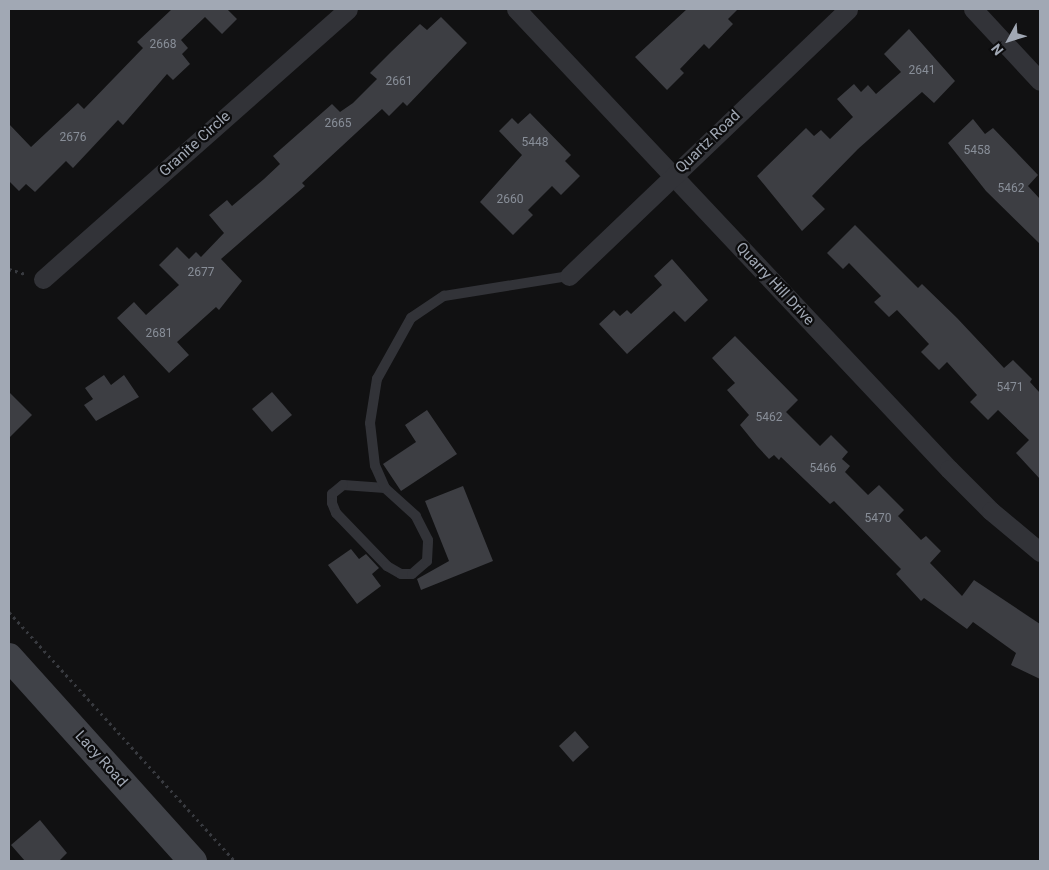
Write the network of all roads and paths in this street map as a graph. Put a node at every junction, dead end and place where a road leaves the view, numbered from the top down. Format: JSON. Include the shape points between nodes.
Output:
{"nodes":[{"id":1,"x":348,"y":9,"type":"edge"},
{"id":2,"x":516,"y":9,"type":"edge"},
{"id":3,"x":848,"y":9,"type":"edge"},
{"id":4,"x":973,"y":9,"type":"edge"},
{"id":5,"x":1040,"y":81,"type":"edge"},
{"id":6,"x":673,"y":176,"type":"junction"},
{"id":7,"x":570,"y":276,"type":"joint"},
{"id":8,"x":43,"y":279,"type":"dead end"},
{"id":9,"x":385,"y":488,"type":"junction"},
{"id":10,"x":1040,"y":552,"type":"edge"},
{"id":11,"x":9,"y":612,"type":"edge"},
{"id":12,"x":9,"y":657,"type":"edge"},
{"id":13,"x":193,"y":861,"type":"edge"},
{"id":14,"x":236,"y":861,"type":"edge"},
{"id":15,"x":1019,"y":861,"type":"edge"},
{"id":16,"x":1034,"y":861,"type":"edge"}],
"edges":[{"from":1,"to":8,"type":"street","name":"Granite Circle"},
{"from":2,"to":6,"type":"street","name":"Quarry Hill Drive"},
{"from":3,"to":6,"type":"street","name":"Quartz Road"},
{"from":4,"to":5,"type":"street"},
{"from":6,"to":7,"type":"street","name":"Quartz Road"},
{"from":6,"to":10,"type":"street","name":"Quarry Hill Drive","via":[[949,469],[991,511]]},
{"from":7,"to":9,"type":"lane","via":[[444,296],[411,318],[377,379],[371,406],[373,455]]},
{"from":9,"to":9,"type":"lane","via":[[416,516],[428,540],[427,561],[412,574],[401,574],[387,566],[336,513],[332,503],[332,494],[343,485]]},
{"from":11,"to":14,"type":"path"},
{"from":12,"to":13,"type":"main road","name":"Lacy Road"},
{"from":15,"to":16,"type":"path"}]}
